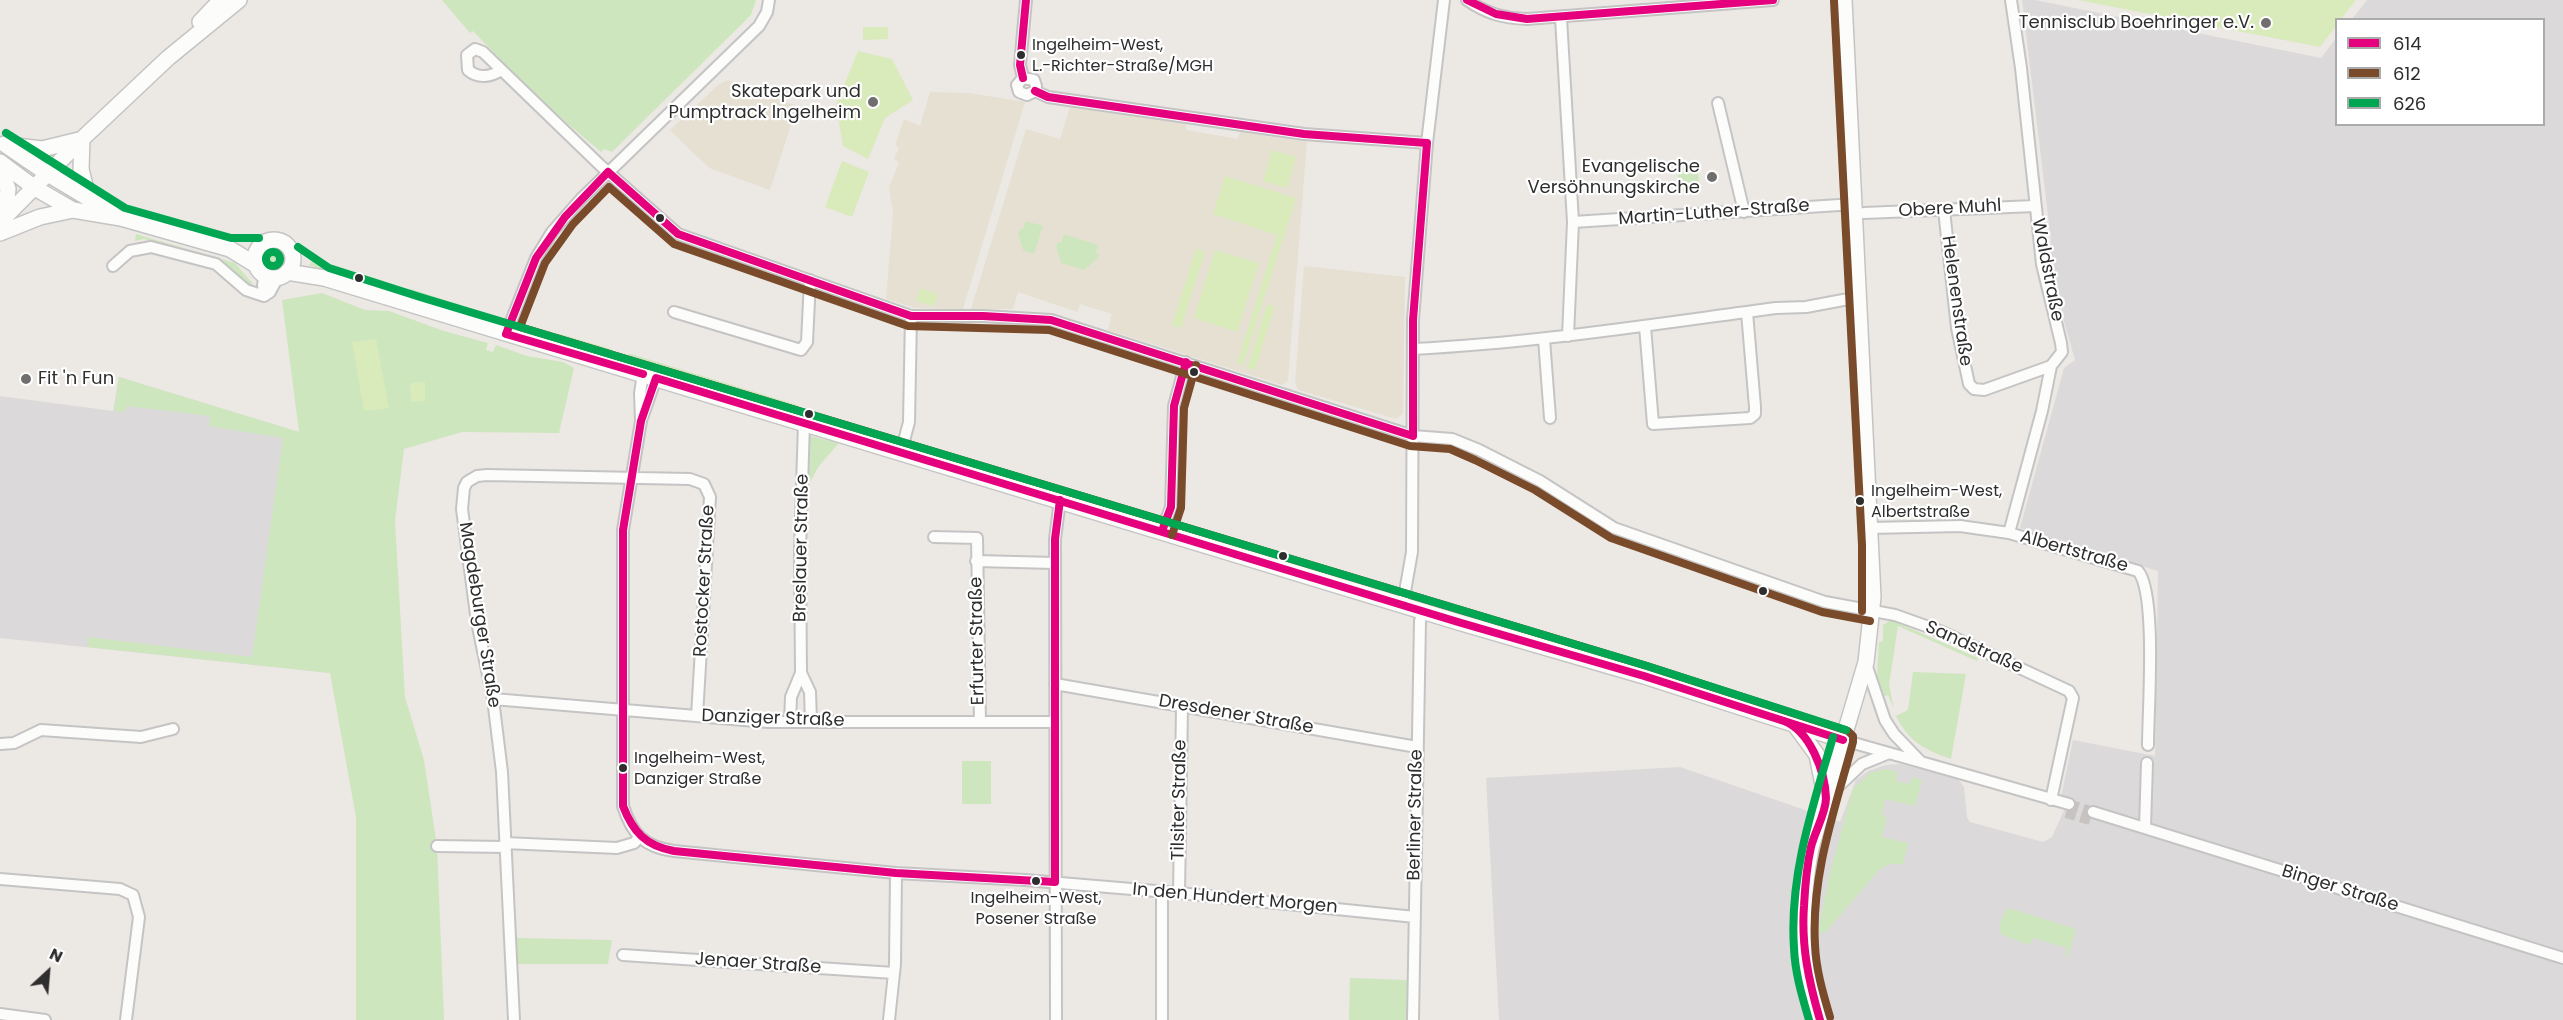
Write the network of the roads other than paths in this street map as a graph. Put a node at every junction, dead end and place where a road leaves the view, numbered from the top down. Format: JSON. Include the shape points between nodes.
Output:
{"nodes":[{"id":1,"x":221,"y":0,"type":"edge"},
{"id":2,"x":239,"y":0,"type":"edge"},
{"id":3,"x":770,"y":0,"type":"edge"},
{"id":4,"x":1026,"y":0,"type":"edge"},
{"id":5,"x":1444,"y":0,"type":"edge"},
{"id":6,"x":1467,"y":0,"type":"edge"},
{"id":7,"x":1773,"y":0,"type":"edge"},
{"id":8,"x":1844,"y":0,"type":"edge"},
{"id":9,"x":2011,"y":0,"type":"edge"},
{"id":10,"x":1688,"y":3,"type":"edge"},
{"id":11,"x":1561,"y":18,"type":"junction"},
{"id":12,"x":168,"y":58,"type":"junction"},
{"id":13,"x":501,"y":70,"type":"dead end"},
{"id":14,"x":1718,"y":103,"type":"dead end"},
{"id":15,"x":82,"y":139,"type":"junction"},
{"id":16,"x":2,"y":143,"type":"edge"},
{"id":17,"x":1427,"y":143,"type":"junction"},
{"id":18,"x":0,"y":162,"type":"edge"},
{"id":19,"x":0,"y":168,"type":"edge"},
{"id":20,"x":608,"y":172,"type":"junction"},
{"id":21,"x":48,"y":174,"type":"junction"},
{"id":22,"x":35,"y":188,"type":"junction"},
{"id":23,"x":88,"y":198,"type":"junction"},
{"id":24,"x":2035,"y":206,"type":"junction"},
{"id":25,"x":1860,"y":209,"type":"junction"},
{"id":26,"x":73,"y":210,"type":"junction"},
{"id":27,"x":1944,"y":210,"type":"junction"},
{"id":28,"x":1744,"y":212,"type":"junction"},
{"id":29,"x":121,"y":218,"type":"junction"},
{"id":30,"x":2,"y":219,"type":"edge"},
{"id":31,"x":1572,"y":222,"type":"junction"},
{"id":32,"x":0,"y":234,"type":"edge"},
{"id":33,"x":259,"y":248,"type":"junction"},
{"id":34,"x":230,"y":249,"type":"junction"},
{"id":35,"x":292,"y":256,"type":"junction"},
{"id":36,"x":113,"y":266,"type":"dead end"},
{"id":37,"x":272,"y":272,"type":"junction"},
{"id":38,"x":324,"y":278,"type":"junction"},
{"id":39,"x":810,"y":280,"type":"junction"},
{"id":40,"x":1859,"y":297,"type":"junction"},
{"id":41,"x":674,"y":312,"type":"dead end"},
{"id":42,"x":1747,"y":312,"type":"junction"},
{"id":43,"x":911,"y":316,"type":"junction"},
{"id":44,"x":1645,"y":326,"type":"junction"},
{"id":45,"x":506,"y":334,"type":"junction"},
{"id":46,"x":1568,"y":336,"type":"junction"},
{"id":47,"x":1544,"y":339,"type":"junction"},
{"id":48,"x":1413,"y":349,"type":"junction"},
{"id":49,"x":1186,"y":362,"type":"junction"},
{"id":50,"x":2051,"y":366,"type":"junction"},
{"id":51,"x":650,"y":376,"type":"junction"},
{"id":52,"x":1550,"y":417,"type":"dead end"},
{"id":53,"x":804,"y":423,"type":"junction"},
{"id":54,"x":1413,"y":436,"type":"junction"},
{"id":55,"x":901,"y":452,"type":"junction"},
{"id":56,"x":632,"y":478,"type":"junction"},
{"id":57,"x":1060,"y":500,"type":"junction"},
{"id":58,"x":1870,"y":528,"type":"junction"},
{"id":59,"x":1162,"y":531,"type":"junction"},
{"id":60,"x":2009,"y":533,"type":"junction"},
{"id":61,"x":933,"y":537,"type":"dead end"},
{"id":62,"x":976,"y":561,"type":"junction"},
{"id":63,"x":1055,"y":562,"type":"junction"},
{"id":64,"x":1403,"y":603,"type":"junction"},
{"id":65,"x":1424,"y":610,"type":"junction"},
{"id":66,"x":1872,"y":611,"type":"junction"},
{"id":67,"x":1866,"y":662,"type":"junction"},
{"id":68,"x":801,"y":673,"type":"junction"},
{"id":69,"x":1055,"y":684,"type":"junction"},
{"id":70,"x":493,"y":699,"type":"junction"},
{"id":71,"x":1182,"y":708,"type":"junction"},
{"id":72,"x":623,"y":710,"type":"junction"},
{"id":73,"x":697,"y":716,"type":"junction"},
{"id":74,"x":790,"y":722,"type":"junction"},
{"id":75,"x":811,"y":722,"type":"junction"},
{"id":76,"x":980,"y":722,"type":"junction"},
{"id":77,"x":1055,"y":722,"type":"junction"},
{"id":78,"x":1795,"y":725,"type":"junction"},
{"id":79,"x":173,"y":729,"type":"dead end"},
{"id":80,"x":1843,"y":740,"type":"junction"},
{"id":81,"x":0,"y":744,"type":"edge"},
{"id":82,"x":2148,"y":745,"type":"dead end"},
{"id":83,"x":1417,"y":747,"type":"junction"},
{"id":84,"x":1889,"y":753,"type":"junction"},
{"id":85,"x":1920,"y":761,"type":"junction"},
{"id":86,"x":2147,"y":763,"type":"dead end"},
{"id":87,"x":1826,"y":799,"type":"junction"},
{"id":88,"x":2051,"y":800,"type":"junction"},
{"id":89,"x":2067,"y":808,"type":"tunnel mouth"},
{"id":90,"x":2092,"y":816,"type":"tunnel mouth"},
{"id":91,"x":2145,"y":828,"type":"junction"},
{"id":92,"x":639,"y":838,"type":"junction"},
{"id":93,"x":505,"y":845,"type":"junction"},
{"id":94,"x":437,"y":846,"type":"dead end"},
{"id":95,"x":896,"y":873,"type":"junction"},
{"id":96,"x":0,"y":879,"type":"edge"},
{"id":97,"x":1055,"y":882,"type":"junction"},
{"id":98,"x":1162,"y":892,"type":"junction"},
{"id":99,"x":1179,"y":893,"type":"junction"},
{"id":100,"x":1415,"y":917,"type":"junction"},
{"id":101,"x":622,"y":955,"type":"dead end"},
{"id":102,"x":2563,"y":958,"type":"edge"},
{"id":103,"x":894,"y":973,"type":"junction"},
{"id":104,"x":0,"y":1014,"type":"edge"},
{"id":105,"x":45,"y":1020,"type":"edge"},
{"id":106,"x":126,"y":1020,"type":"edge"},
{"id":107,"x":514,"y":1020,"type":"edge"},
{"id":108,"x":889,"y":1020,"type":"edge"},
{"id":109,"x":1056,"y":1020,"type":"edge"},
{"id":110,"x":1162,"y":1020,"type":"edge"},
{"id":111,"x":1413,"y":1020,"type":"edge"},
{"id":112,"x":1820,"y":1020,"type":"edge"}],
"edges":[{"from":1,"to":12,"type":"main road"},
{"from":2,"to":12,"type":"main road"},
{"from":3,"to":20,"type":"street","via":[[759,26]]},
{"from":4,"to":17,"type":"street","via":[[1020,65],[1023,78],[1017,85],[1020,93],[1035,91],[1048,97],[1304,134]]},
{"from":5,"to":17,"type":"street"},
{"from":6,"to":11,"type":"street","via":[[1499,17]]},
{"from":7,"to":10,"type":"street"},
{"from":8,"to":25,"type":"main road"},
{"from":9,"to":24,"type":"street","name":"Waldstraße"},
{"from":10,"to":11,"type":"street"},
{"from":11,"to":31,"type":"street"},
{"from":12,"to":15,"type":"main road"},
{"from":13,"to":20,"type":"street","name":"Sandstraße"},
{"from":14,"to":28,"type":"street"},
{"from":15,"to":16,"type":"main road","via":[[42,149]]},
{"from":15,"to":21,"type":"main road"},
{"from":15,"to":23,"type":"main road","via":[[81,169]]},
{"from":16,"to":21,"type":"main road"},
{"from":17,"to":48,"type":"street"},
{"from":18,"to":22,"type":"main road"},
{"from":19,"to":30,"type":"main road","via":[[8,189]]},
{"from":20,"to":39,"type":"street","name":"Sandstraße","via":[[678,234]]},
{"from":20,"to":45,"type":"street","via":[[558,225],[536,258]]},
{"from":21,"to":22,"type":"main road"},
{"from":21,"to":23,"type":"main road"},
{"from":22,"to":26,"type":"main road"},
{"from":22,"to":30,"type":"main road"},
{"from":23,"to":29,"type":"main road"},
{"from":24,"to":27,"type":"street","name":"Obere Muhl"},
{"from":24,"to":50,"type":"street","name":"Waldstraße","via":[[2042,264],[2062,352]]},
{"from":25,"to":27,"type":"street","name":"Obere Muhl"},
{"from":25,"to":28,"type":"street","name":"Martin-Luther-Straße"},
{"from":25,"to":40,"type":"main road"},
{"from":26,"to":29,"type":"main road"},
{"from":26,"to":32,"type":"main road"},
{"from":27,"to":50,"type":"street","name":"Helenenstraße","via":[[1966,379],[1974,389],[1984,390]]},
{"from":28,"to":31,"type":"street","name":"Martin-Luther-Straße"},
{"from":29,"to":34,"type":"main road"},
{"from":31,"to":46,"type":"street"},
{"from":33,"to":34,"type":"main road"},
{"from":33,"to":35,"type":"main road","via":[[270,240],[280,241]]},
{"from":33,"to":37,"type":"main road","via":[[255,256]]},
{"from":34,"to":37,"type":"main road"},
{"from":35,"to":37,"type":"main road"},
{"from":35,"to":38,"type":"main road"},
{"from":36,"to":37,"type":"street","via":[[130,251],[151,247],[216,264],[246,290],[264,296],[262,285]]},
{"from":37,"to":38,"type":"main road"},
{"from":38,"to":45,"type":"main road"},
{"from":39,"to":41,"type":"street","via":[[807,342],[801,350]]},
{"from":39,"to":43,"type":"street","name":"Sandstraße"},
{"from":40,"to":42,"type":"street"},
{"from":40,"to":58,"type":"main road"},
{"from":42,"to":44,"type":"street"},
{"from":42,"to":44,"type":"street","via":[[1755,407],[1750,418],[1653,424]]},
{"from":43,"to":49,"type":"street","name":"Sandstraße","via":[[1051,320]]},
{"from":43,"to":55,"type":"street","via":[[909,422]]},
{"from":44,"to":46,"type":"street"},
{"from":45,"to":51,"type":"main road"},
{"from":46,"to":47,"type":"street"},
{"from":47,"to":48,"type":"street"},
{"from":47,"to":52,"type":"street"},
{"from":48,"to":54,"type":"street"},
{"from":49,"to":54,"type":"street","name":"Sandstraße"},
{"from":49,"to":59,"type":"street","via":[[1174,406],[1171,507]]},
{"from":50,"to":60,"type":"street","name":"Waldstraße"},
{"from":51,"to":53,"type":"main road"},
{"from":51,"to":56,"type":"street"},
{"from":53,"to":55,"type":"main road"},
{"from":53,"to":68,"type":"street","name":"Breslauer Straße"},
{"from":54,"to":64,"type":"street","via":[[1412,552]]},
{"from":54,"to":66,"type":"street","name":"Sandstraße","via":[[1452,439],[1479,450],[1540,481],[1614,528],[1825,602]]},
{"from":55,"to":57,"type":"main road"},
{"from":56,"to":70,"type":"street","name":"Magdeburger Straße","via":[[487,475],[467,482],[462,509],[477,622]]},
{"from":56,"to":72,"type":"street","via":[[623,530]]},
{"from":56,"to":73,"type":"street","name":"Rostocker Straße","via":[[690,479],[704,484],[710,496]]},
{"from":57,"to":59,"type":"main road"},
{"from":57,"to":63,"type":"street"},
{"from":58,"to":60,"type":"street","name":"Albertstraße","via":[[1960,526]]},
{"from":58,"to":66,"type":"main road"},
{"from":59,"to":64,"type":"main road"},
{"from":60,"to":82,"type":"street","name":"Albertstraße","via":[[2133,569],[2142,575],[2149,607]]},
{"from":61,"to":62,"type":"street","name":"Erfurter Straße","via":[[977,538]]},
{"from":62,"to":63,"type":"street","name":"Erfurter Straße"},
{"from":62,"to":76,"type":"street","name":"Erfurter Straße"},
{"from":63,"to":69,"type":"street"},
{"from":64,"to":65,"type":"main road"},
{"from":65,"to":78,"type":"main road"},
{"from":65,"to":83,"type":"street","name":"Berliner Straße","via":[[1420,621]]},
{"from":66,"to":67,"type":"main road"},
{"from":66,"to":88,"type":"street","name":"Sandstraße","via":[[1940,631],[2072,693]]},
{"from":67,"to":80,"type":"main road"},
{"from":67,"to":85,"type":"street","via":[[1885,720],[1893,734]]},
{"from":68,"to":74,"type":"street","name":"Breslauer Straße","via":[[791,698]]},
{"from":68,"to":75,"type":"street","name":"Breslauer Straße","via":[[810,692]]},
{"from":69,"to":71,"type":"street","name":"Dresdener Straße"},
{"from":69,"to":77,"type":"street"},
{"from":70,"to":72,"type":"street","name":"Danziger Straße"},
{"from":70,"to":93,"type":"street","name":"Magdeburger Straße"},
{"from":71,"to":83,"type":"street","name":"Dresdener Straße"},
{"from":71,"to":99,"type":"street","name":"Tilsiter Straße"},
{"from":72,"to":73,"type":"street","name":"Danziger Straße"},
{"from":72,"to":92,"type":"street","via":[[623,806]]},
{"from":73,"to":74,"type":"street","name":"Danziger Straße"},
{"from":74,"to":75,"type":"street","name":"Danziger Straße"},
{"from":75,"to":76,"type":"street","name":"Danziger Straße"},
{"from":76,"to":77,"type":"street","name":"Danziger Straße"},
{"from":77,"to":97,"type":"street"},
{"from":78,"to":80,"type":"main road"},
{"from":78,"to":87,"type":"main road","via":[[1817,755]]},
{"from":79,"to":81,"type":"street","via":[[141,737],[41,730],[14,743]]},
{"from":80,"to":84,"type":"street"},
{"from":80,"to":87,"type":"main road"},
{"from":83,"to":100,"type":"street","name":"Berliner Straße"},
{"from":84,"to":85,"type":"street"},
{"from":84,"to":87,"type":"street","via":[[1862,764]]},
{"from":85,"to":88,"type":"street"},
{"from":86,"to":91,"type":"street"},
{"from":87,"to":112,"type":"main road","via":[[1806,878],[1804,933],[1808,979]]},
{"from":88,"to":89,"type":"street"},
{"from":90,"to":91,"type":"street","name":"Binger Straße"},
{"from":91,"to":102,"type":"street","name":"Binger Straße"},
{"from":92,"to":93,"type":"street","via":[[617,848]]},
{"from":92,"to":95,"type":"street","name":"In den Hundert Morgen","via":[[649,846],[674,851]]},
{"from":93,"to":94,"type":"street"},
{"from":93,"to":107,"type":"street","name":"Magdeburger Straße"},
{"from":95,"to":97,"type":"street","name":"In den Hundert Morgen"},
{"from":95,"to":103,"type":"street"},
{"from":96,"to":106,"type":"street","via":[[120,889],[133,895],[139,917]]},
{"from":97,"to":98,"type":"street","name":"In den Hundert Morgen"},
{"from":97,"to":109,"type":"street"},
{"from":98,"to":99,"type":"street","name":"In den Hundert Morgen"},
{"from":98,"to":110,"type":"street"},
{"from":99,"to":100,"type":"street","name":"In den Hundert Morgen"},
{"from":100,"to":111,"type":"street","name":"Berliner Straße"},
{"from":101,"to":103,"type":"street","name":"Jenaer Straße"},
{"from":103,"to":108,"type":"street"},
{"from":104,"to":105,"type":"street"}]}
